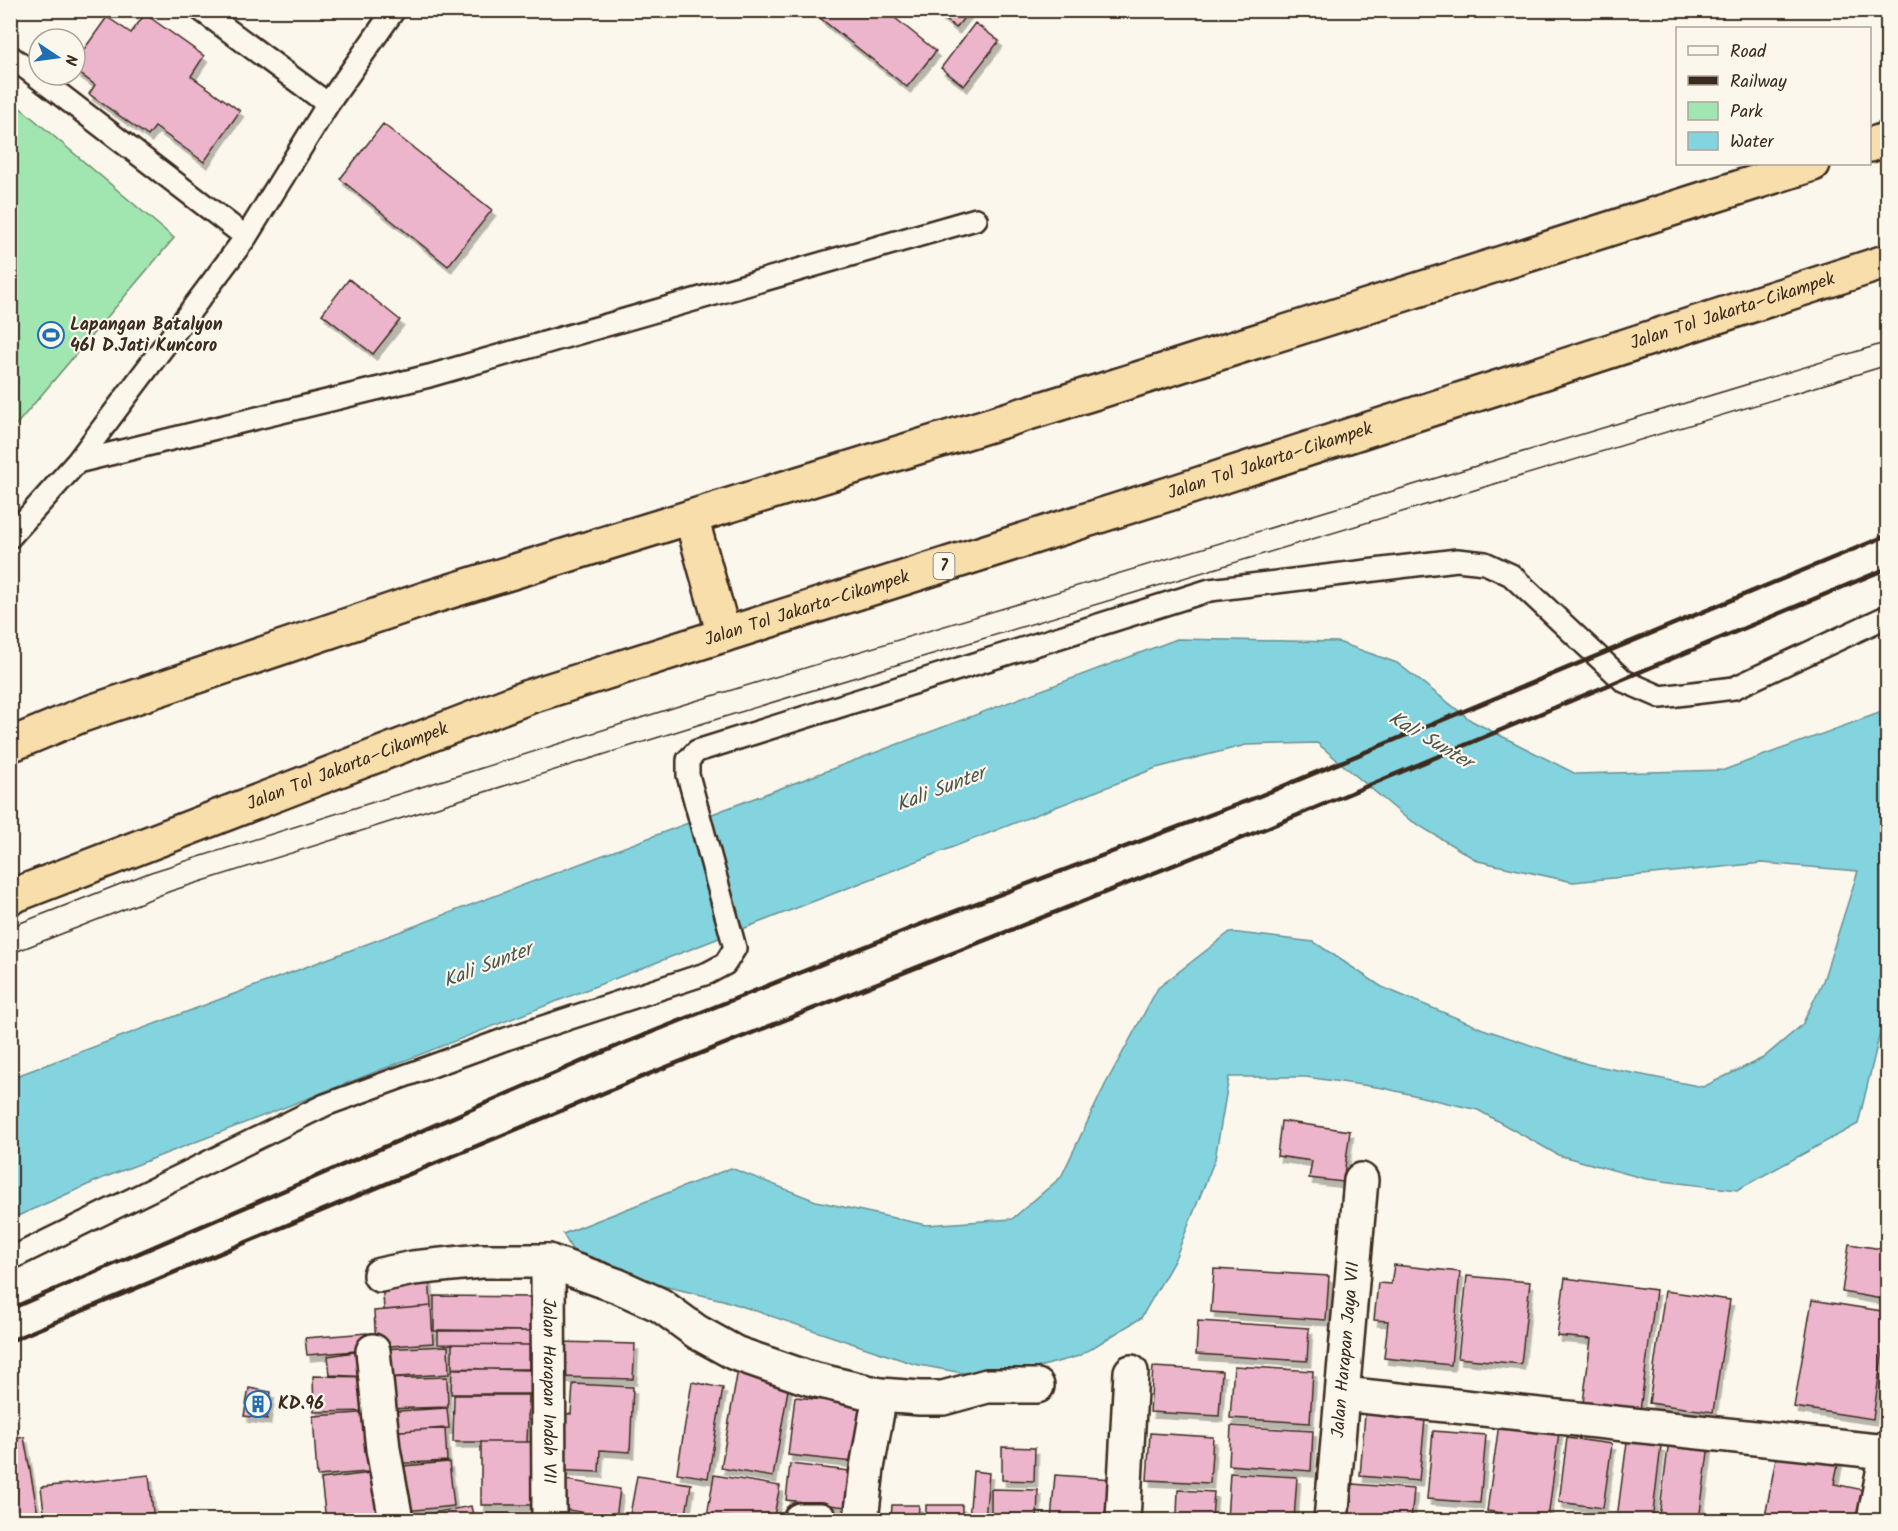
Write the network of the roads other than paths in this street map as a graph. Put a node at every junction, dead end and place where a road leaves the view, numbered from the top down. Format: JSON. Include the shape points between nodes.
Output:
{"nodes":[{"id":1,"x":201,"y":10,"type":"edge"},
{"id":2,"x":394,"y":10,"type":"edge"},
{"id":3,"x":10,"y":56,"type":"edge"},
{"id":4,"x":328,"y":105,"type":"junction"},
{"id":5,"x":1887,"y":139,"type":"edge"},
{"id":6,"x":1871,"y":144,"type":"edge"},
{"id":7,"x":1811,"y":165,"type":"edge"},
{"id":8,"x":976,"y":219,"type":"dead end"},
{"id":9,"x":246,"y":237,"type":"junction"},
{"id":10,"x":1887,"y":261,"type":"edge"},
{"id":11,"x":77,"y":462,"type":"junction"},
{"id":12,"x":691,"y":517,"type":"junction"},
{"id":13,"x":10,"y":537,"type":"edge"},
{"id":14,"x":1887,"y":616,"type":"edge"},
{"id":15,"x":724,"y":635,"type":"junction"},
{"id":16,"x":10,"y":745,"type":"edge"},
{"id":17,"x":10,"y":897,"type":"edge"},
{"id":18,"x":1361,"y":1180,"type":"dead end"},
{"id":19,"x":10,"y":1259,"type":"edge"},
{"id":20,"x":548,"y":1262,"type":"junction"},
{"id":21,"x":381,"y":1275,"type":"dead end"},
{"id":22,"x":373,"y":1351,"type":"dead end"},
{"id":23,"x":1131,"y":1372,"type":"dead end"},
{"id":24,"x":1037,"y":1386,"type":"dead end"},
{"id":25,"x":1343,"y":1394,"type":"junction"},
{"id":26,"x":880,"y":1395,"type":"junction"},
{"id":27,"x":1887,"y":1449,"type":"edge"},
{"id":28,"x":396,"y":1521,"type":"edge"},
{"id":29,"x":549,"y":1521,"type":"edge"},
{"id":30,"x":800,"y":1521,"type":"edge"},
{"id":31,"x":820,"y":1521,"type":"edge"},
{"id":32,"x":861,"y":1521,"type":"edge"},
{"id":33,"x":1123,"y":1521,"type":"edge"},
{"id":34,"x":1331,"y":1521,"type":"edge"},
{"id":35,"x":1874,"y":1521,"type":"edge"}],
"edges":[{"from":1,"to":4,"type":"lane"},
{"from":2,"to":4,"type":"lane"},
{"from":3,"to":9,"type":"lane"},
{"from":4,"to":9,"type":"lane"},
{"from":5,"to":6,"type":"highway"},
{"from":7,"to":12,"type":"highway"},
{"from":8,"to":11,"type":"lane","via":[[429,376]]},
{"from":9,"to":11,"type":"lane"},
{"from":10,"to":15,"type":"highway","name":"Jalan Tol Jakarta–Cikampek","number":"7"},
{"from":11,"to":13,"type":"lane"},
{"from":12,"to":15,"type":"highway"},
{"from":12,"to":16,"type":"highway","via":[[417,602],[82,715]]},
{"from":14,"to":19,"type":"lane","via":[[1734,688],[1661,697],[1624,681],[1511,575],[1485,563],[1457,560],[1210,591],[697,751],[688,760],[688,775],[735,948],[725,964],[325,1105]]},
{"from":15,"to":17,"type":"highway","name":"Jalan Tol Jakarta–Cikampek","number":"7","via":[[528,697]]},
{"from":18,"to":25,"type":"street","name":"Jalan Harapan Jaya VII"},
{"from":20,"to":21,"type":"street","via":[[481,1261]]},
{"from":20,"to":26,"type":"street","via":[[660,1305],[735,1353],[808,1378]]},
{"from":20,"to":29,"type":"street","name":"Jalan Harapan Indah VII"},
{"from":22,"to":28,"type":"street","via":[[383,1449]]},
{"from":23,"to":33,"type":"street"},
{"from":24,"to":26,"type":"street","via":[[987,1386],[943,1398]]},
{"from":25,"to":27,"type":"street"},
{"from":25,"to":34,"type":"street","name":"Jalan Harapan Jaya VII"},
{"from":26,"to":32,"type":"street"},
{"from":27,"to":35,"type":"street"},
{"from":30,"to":31,"type":"street"}]}
